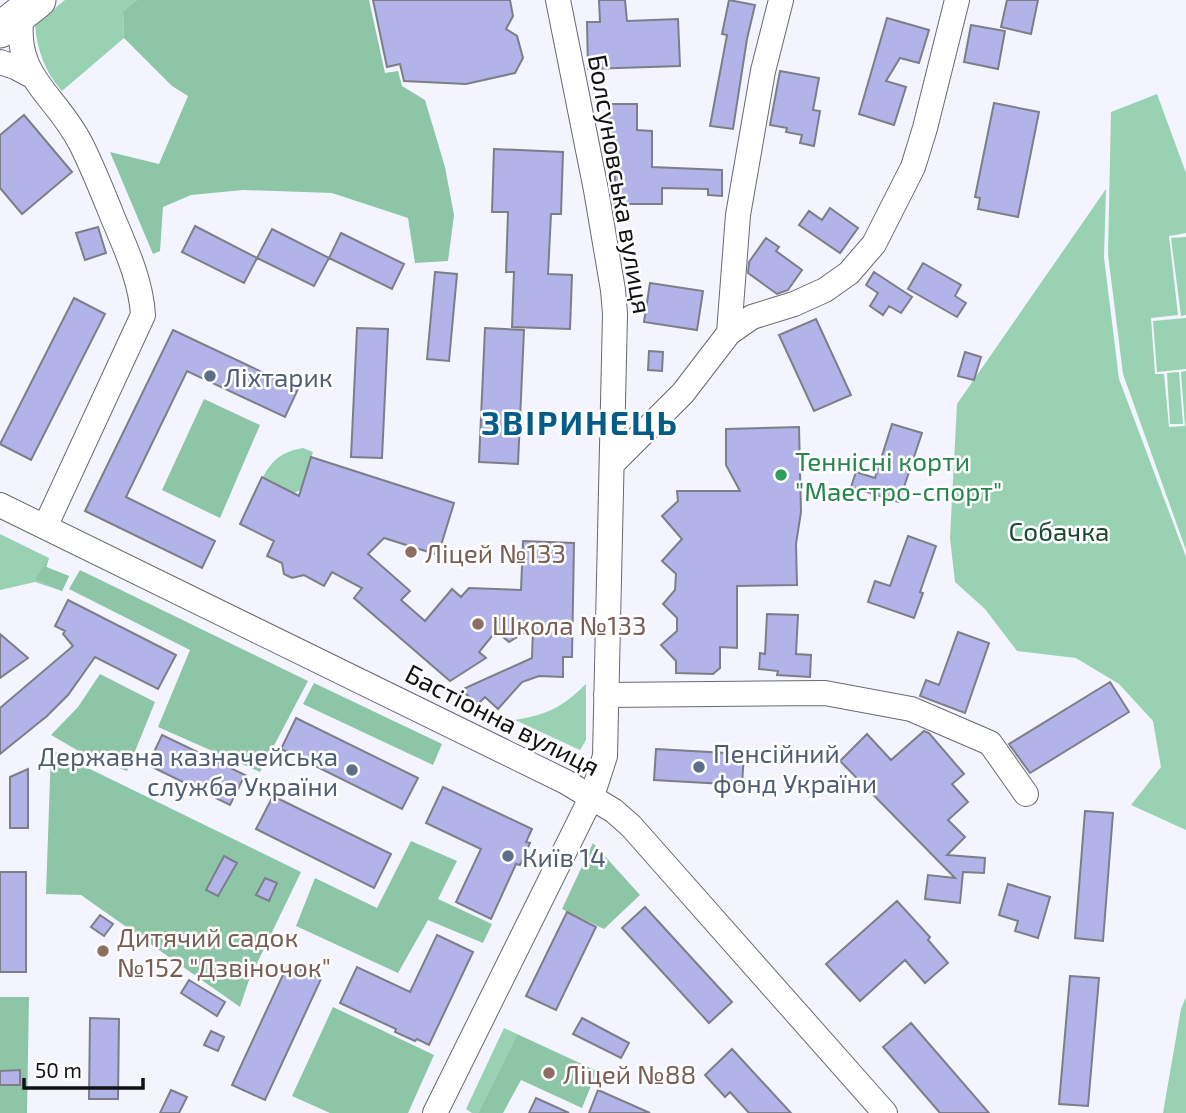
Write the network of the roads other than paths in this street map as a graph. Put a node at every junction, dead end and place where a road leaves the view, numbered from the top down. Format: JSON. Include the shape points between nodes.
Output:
{"nodes":[{"id":1,"x":558,"y":0,"type":"edge"},
{"id":2,"x":781,"y":0,"type":"edge"},
{"id":3,"x":957,"y":0,"type":"edge"},
{"id":4,"x":20,"y":14,"type":"edge"},
{"id":5,"x":0,"y":62,"type":"edge"},
{"id":6,"x":32,"y":76,"type":"junction"},
{"id":7,"x":729,"y":333,"type":"junction"},
{"id":8,"x":612,"y":464,"type":"junction"},
{"id":9,"x":0,"y":505,"type":"edge"},
{"id":10,"x":45,"y":527,"type":"junction"},
{"id":11,"x":607,"y":695,"type":"junction"},
{"id":12,"x":1026,"y":794,"type":"dead end"},
{"id":13,"x":592,"y":796,"type":"junction"},
{"id":14,"x":435,"y":1113,"type":"edge"},
{"id":15,"x":885,"y":1113,"type":"edge"}],
"edges":[{"from":1,"to":8,"type":"street","name":"Болсуновська вулиця","via":[[613,290]]},
{"from":2,"to":7,"type":"street","via":[[763,71],[738,215]]},
{"from":3,"to":7,"type":"street","via":[[912,167],[874,244],[825,290],[752,317]]},
{"from":4,"to":6,"type":"street","via":[[24,61]]},
{"from":5,"to":6,"type":"street"},
{"from":6,"to":10,"type":"street","via":[[81,143],[135,273],[143,315]]},
{"from":7,"to":8,"type":"street","via":[[683,393]]},
{"from":8,"to":11,"type":"street","name":"Болсуновська вулиця"},
{"from":9,"to":10,"type":"street","name":"Бастіонна вулиця"},
{"from":10,"to":13,"type":"street","name":"Бастіонна вулиця"},
{"from":11,"to":12,"type":"street","via":[[825,693],[911,709],[990,743]]},
{"from":11,"to":13,"type":"street","name":"Болсуновська вулиця","via":[[605,755]]},
{"from":13,"to":14,"type":"street","name":"Болсуновська вулиця"},
{"from":13,"to":15,"type":"street","name":"Бастіонна вулиця","via":[[631,826]]}]}
